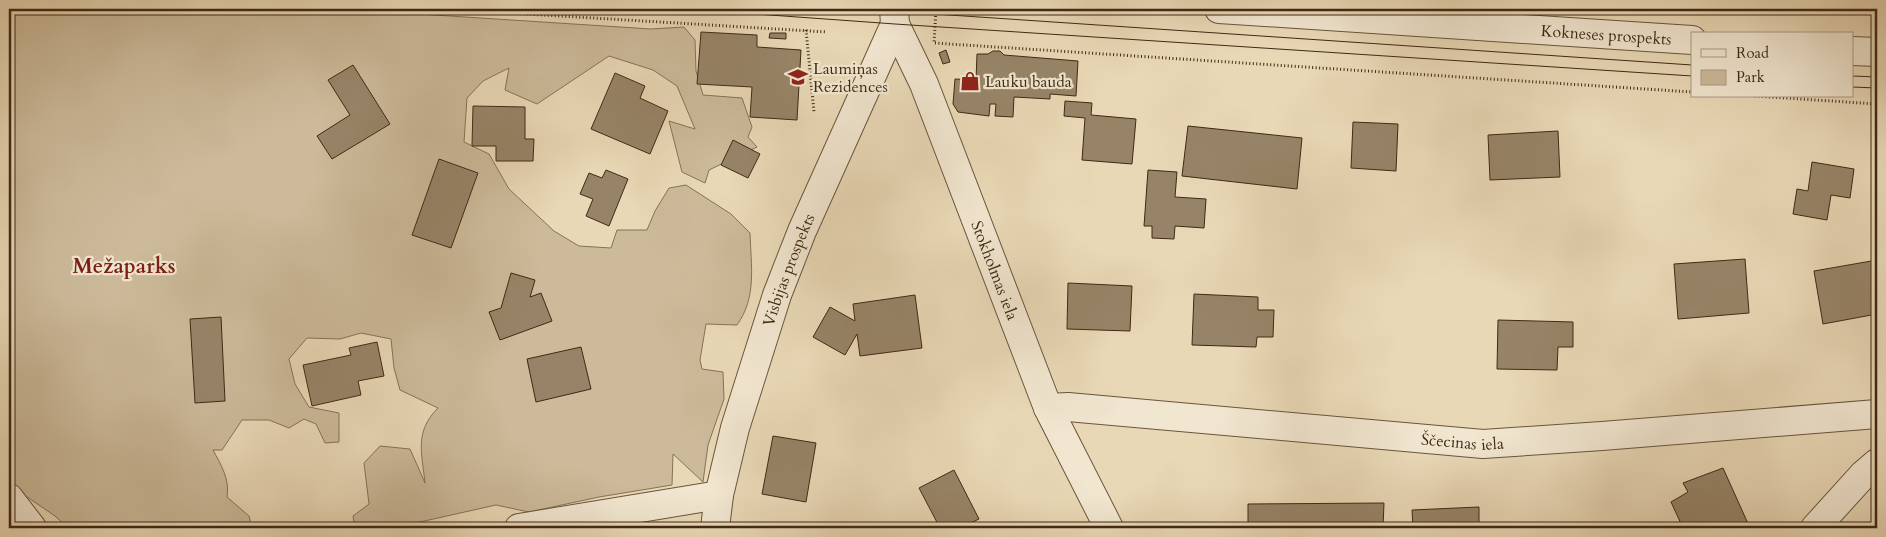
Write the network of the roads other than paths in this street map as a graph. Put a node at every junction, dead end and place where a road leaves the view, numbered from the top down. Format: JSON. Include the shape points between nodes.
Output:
{"nodes":[{"id":1,"x":1219,"y":9,"type":"edge"},
{"id":2,"x":895,"y":17,"type":"edge"},
{"id":3,"x":1691,"y":40,"type":"edge"},
{"id":4,"x":1854,"y":51,"type":"edge"},
{"id":5,"x":1877,"y":52,"type":"edge"},
{"id":6,"x":1048,"y":408,"type":"junction"},
{"id":7,"x":1877,"y":414,"type":"edge"},
{"id":8,"x":1877,"y":463,"type":"edge"},
{"id":9,"x":719,"y":495,"type":"junction"},
{"id":10,"x":9,"y":498,"type":"edge"},
{"id":11,"x":32,"y":528,"type":"edge"},
{"id":12,"x":519,"y":528,"type":"edge"},
{"id":13,"x":715,"y":528,"type":"edge"},
{"id":14,"x":1109,"y":528,"type":"edge"},
{"id":15,"x":1815,"y":528,"type":"edge"}],
"edges":[{"from":1,"to":3,"type":"street","name":"Kokneses prospekts"},
{"from":2,"to":6,"type":"street","name":"Stokholmas iela","via":[[924,84]]},
{"from":2,"to":9,"type":"street","name":"Visbijas prospekts","via":[[789,262],[749,380]]},
{"from":4,"to":5,"type":"street"},
{"from":6,"to":7,"type":"street","name":"Ščecinas iela","via":[[1068,407],[1483,444]]},
{"from":6,"to":14,"type":"street","name":"Stokholmas iela"},
{"from":8,"to":15,"type":"street"},
{"from":9,"to":12,"type":"street"},
{"from":9,"to":13,"type":"street","name":"Visbijas prospekts"},
{"from":10,"to":11,"type":"street"}]}
